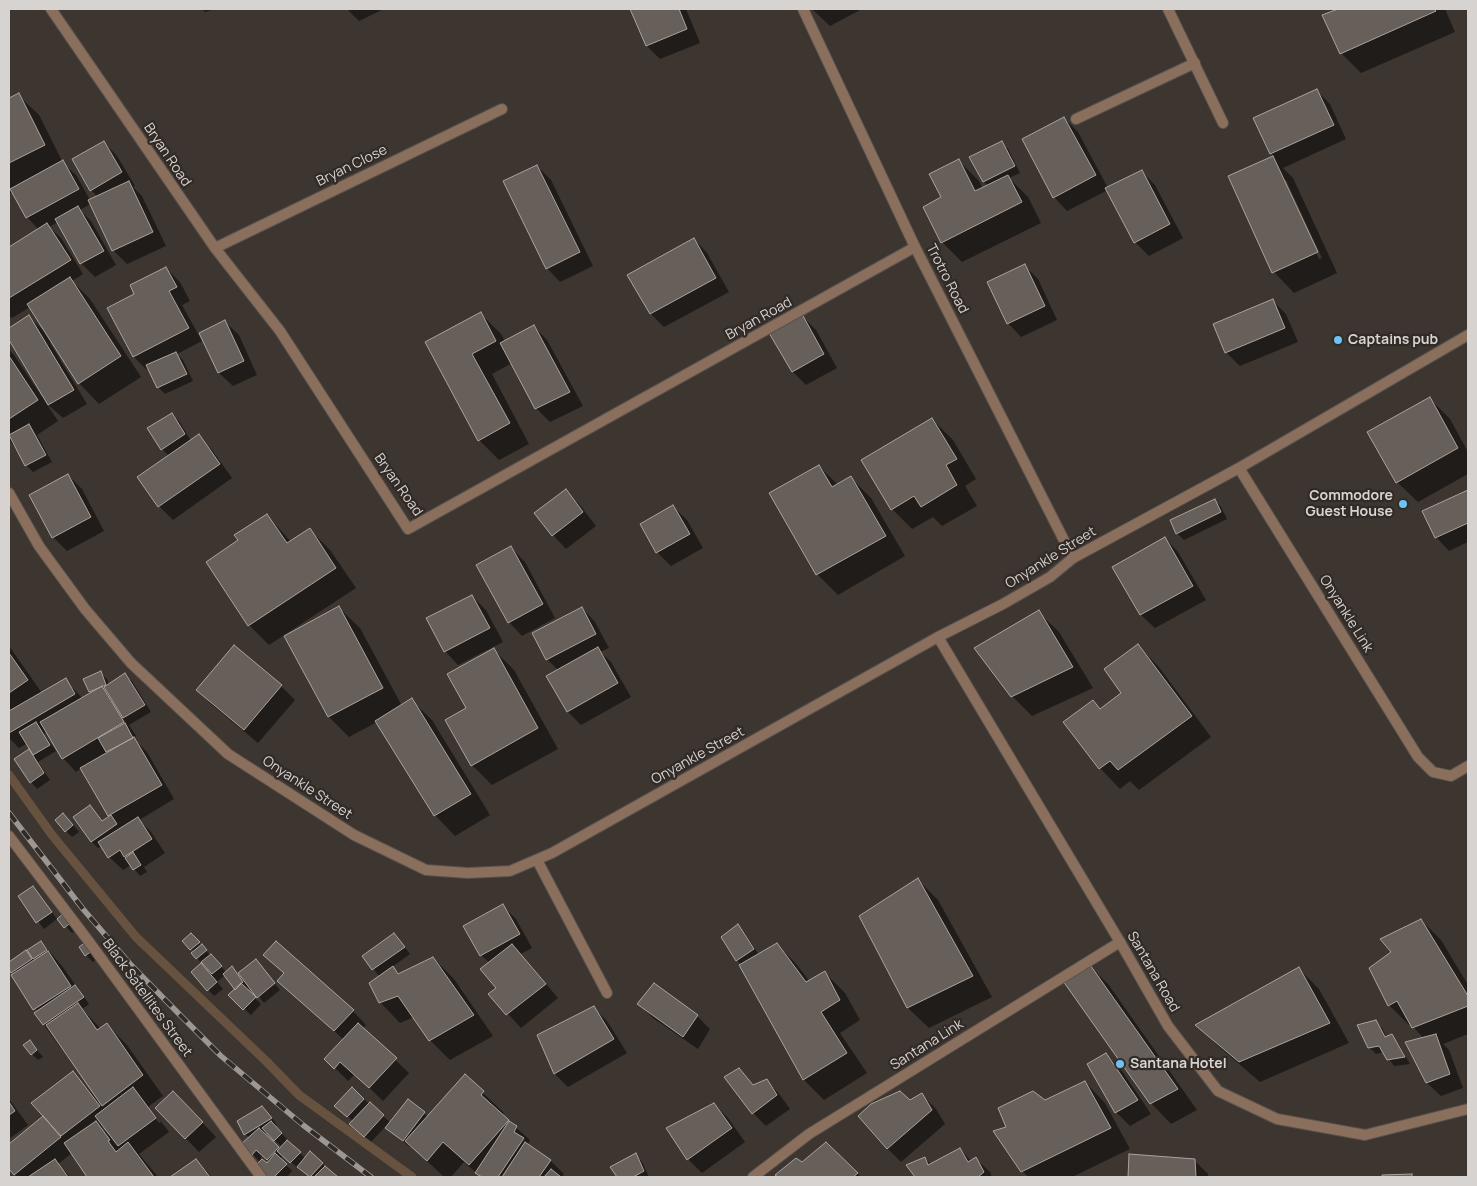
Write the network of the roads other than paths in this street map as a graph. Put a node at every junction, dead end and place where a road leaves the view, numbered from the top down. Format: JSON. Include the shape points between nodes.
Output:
{"nodes":[{"id":1,"x":803,"y":9,"type":"edge"},
{"id":2,"x":1168,"y":9,"type":"edge"},
{"id":3,"x":55,"y":10,"type":"edge"},
{"id":4,"x":1195,"y":63,"type":"junction"},
{"id":5,"x":502,"y":109,"type":"dead end"},
{"id":6,"x":1076,"y":119,"type":"dead end"},
{"id":7,"x":1224,"y":123,"type":"dead end"},
{"id":8,"x":915,"y":247,"type":"junction"},
{"id":9,"x":215,"y":248,"type":"junction"},
{"id":10,"x":1468,"y":335,"type":"edge"},
{"id":11,"x":1239,"y":468,"type":"junction"},
{"id":12,"x":9,"y":493,"type":"edge"},
{"id":13,"x":1073,"y":558,"type":"junction"},
{"id":14,"x":938,"y":637,"type":"junction"},
{"id":15,"x":1468,"y":766,"type":"edge"},
{"id":16,"x":9,"y":836,"type":"edge"},
{"id":17,"x":537,"y":860,"type":"junction"},
{"id":18,"x":1120,"y":942,"type":"junction"},
{"id":19,"x":607,"y":993,"type":"dead end"},
{"id":20,"x":1468,"y":1109,"type":"edge"},
{"id":21,"x":261,"y":1177,"type":"edge"},
{"id":22,"x":752,"y":1177,"type":"edge"}],
"edges":[{"from":1,"to":8,"type":"street","name":"Trotro Road"},
{"from":2,"to":4,"type":"street"},
{"from":3,"to":9,"type":"street","name":"Bryan Road"},
{"from":4,"to":6,"type":"street"},
{"from":4,"to":7,"type":"street"},
{"from":5,"to":9,"type":"street","name":"Bryan Close"},
{"from":8,"to":9,"type":"street","name":"Bryan Road","via":[[408,529],[280,331]]},
{"from":8,"to":13,"type":"street","name":"Trotro Road"},
{"from":10,"to":11,"type":"street","name":"Onyankle Street"},
{"from":11,"to":13,"type":"street","name":"Onyankle Street"},
{"from":11,"to":15,"type":"street","name":"Onyankle Link","via":[[1418,757],[1433,772],[1451,776]]},
{"from":12,"to":17,"type":"street","name":"Onyankle Street","via":[[39,546],[85,609],[131,663],[228,754],[354,835],[426,870],[510,871]]},
{"from":13,"to":14,"type":"street","name":"Onyankle Street","via":[[1050,577]]},
{"from":14,"to":17,"type":"street","name":"Onyankle Street"},
{"from":14,"to":18,"type":"street","name":"Santana Road"},
{"from":16,"to":21,"type":"street","name":"Black Satellites Street"},
{"from":17,"to":19,"type":"street"},
{"from":18,"to":20,"type":"street","name":"Santana Road","via":[[1168,1026],[1218,1092],[1277,1119],[1365,1135]]},
{"from":18,"to":22,"type":"street","name":"Santana Link","via":[[809,1134]]}]}
